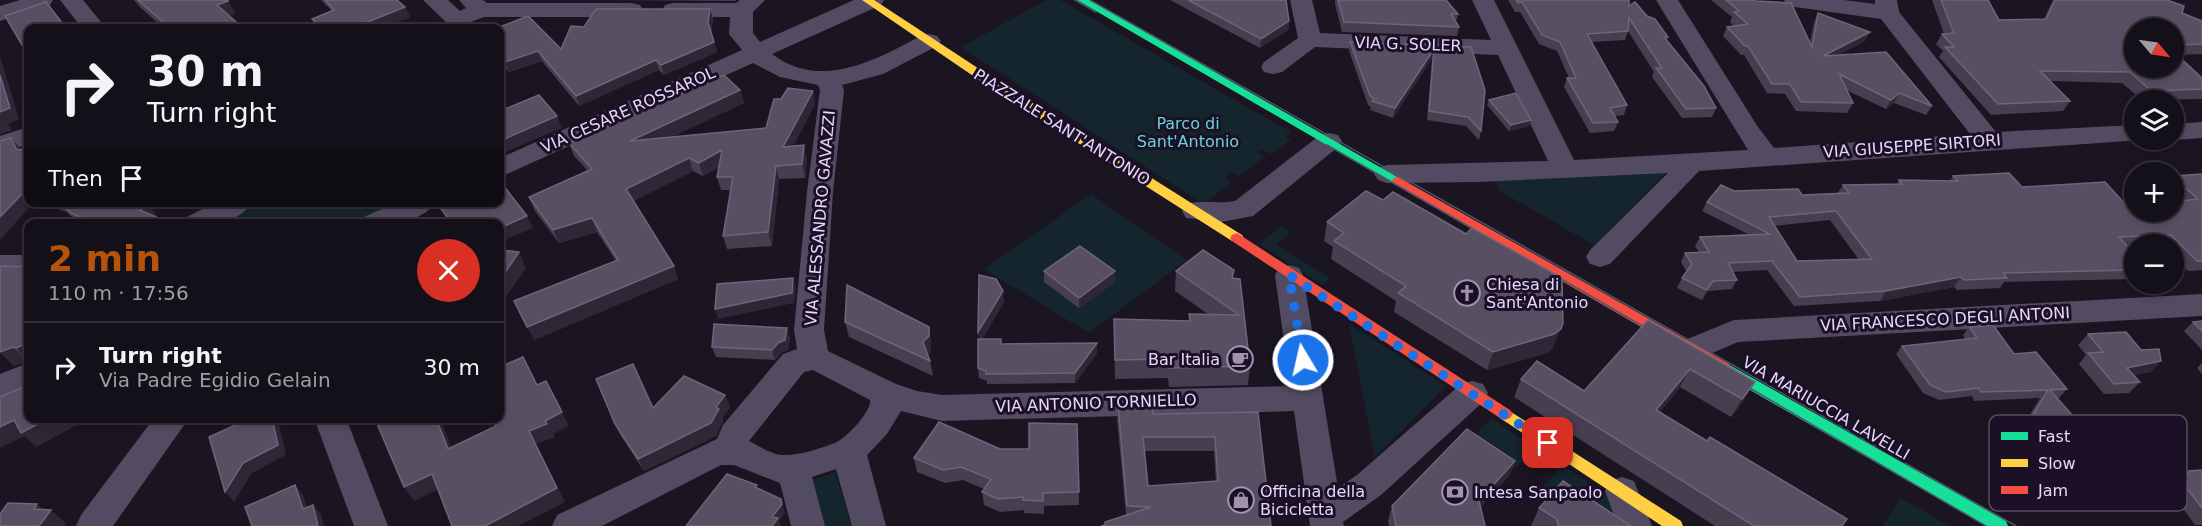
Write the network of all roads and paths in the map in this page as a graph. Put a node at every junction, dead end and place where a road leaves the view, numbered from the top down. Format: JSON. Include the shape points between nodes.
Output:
{"nodes":[{"id":1,"x":42,"y":0,"type":"edge"},
{"id":2,"x":71,"y":0,"type":"edge"},
{"id":3,"x":434,"y":0,"type":"edge"},
{"id":4,"x":1082,"y":0,"type":"edge"},
{"id":5,"x":1301,"y":0,"type":"edge"},
{"id":6,"x":1484,"y":0,"type":"edge"},
{"id":7,"x":1667,"y":0,"type":"edge"},
{"id":8,"x":1795,"y":0,"type":"edge"},
{"id":9,"x":870,"y":1,"type":"edge"},
{"id":10,"x":476,"y":5,"type":"edge"},
{"id":11,"x":748,"y":5,"type":"edge"},
{"id":12,"x":1887,"y":7,"type":"edge"},
{"id":13,"x":0,"y":14,"type":"edge"},
{"id":14,"x":91,"y":24,"type":"edge"},
{"id":15,"x":454,"y":24,"type":"edge"},
{"id":16,"x":1310,"y":40,"type":"junction"},
{"id":17,"x":929,"y":41,"type":"junction"},
{"id":18,"x":1506,"y":48,"type":"junction"},
{"id":19,"x":756,"y":53,"type":"junction"},
{"id":20,"x":1273,"y":67,"type":"dead end"},
{"id":21,"x":828,"y":79,"type":"junction"},
{"id":22,"x":2202,"y":130,"type":"edge"},
{"id":23,"x":2184,"y":131,"type":"edge"},
{"id":24,"x":2124,"y":134,"type":"edge"},
{"id":25,"x":24,"y":137,"type":"edge"},
{"id":26,"x":1329,"y":141,"type":"junction"},
{"id":27,"x":1989,"y":141,"type":"junction"},
{"id":28,"x":0,"y":146,"type":"edge"},
{"id":29,"x":1766,"y":156,"type":"junction"},
{"id":30,"x":1691,"y":163,"type":"junction"},
{"id":31,"x":504,"y":166,"type":"edge"},
{"id":32,"x":1565,"y":169,"type":"junction"},
{"id":33,"x":1386,"y":174,"type":"junction"},
{"id":34,"x":225,"y":207,"type":"edge"},
{"id":35,"x":1243,"y":209,"type":"junction"},
{"id":36,"x":408,"y":210,"type":"edge"},
{"id":37,"x":1196,"y":212,"type":"junction"},
{"id":38,"x":205,"y":219,"type":"edge"},
{"id":39,"x":386,"y":219,"type":"edge"},
{"id":40,"x":1250,"y":247,"type":"junction"},
{"id":41,"x":1600,"y":257,"type":"dead end"},
{"id":42,"x":0,"y":265,"type":"edge"},
{"id":43,"x":24,"y":265,"type":"edge"},
{"id":44,"x":1289,"y":275,"type":"junction"},
{"id":45,"x":2202,"y":305,"type":"edge"},
{"id":46,"x":1691,"y":350,"type":"junction"},
{"id":47,"x":814,"y":358,"type":"junction"},
{"id":48,"x":24,"y":377,"type":"edge"},
{"id":49,"x":0,"y":387,"type":"edge"},
{"id":50,"x":885,"y":393,"type":"junction"},
{"id":51,"x":1472,"y":393,"type":"junction"},
{"id":52,"x":1309,"y":398,"type":"junction"},
{"id":53,"x":169,"y":423,"type":"edge"},
{"id":54,"x":332,"y":423,"type":"edge"},
{"id":55,"x":737,"y":451,"type":"junction"},
{"id":56,"x":850,"y":451,"type":"junction"},
{"id":57,"x":793,"y":469,"type":"junction"},
{"id":58,"x":1622,"y":491,"type":"junction"},
{"id":59,"x":1327,"y":521,"type":"edge"},
{"id":60,"x":93,"y":526,"type":"edge"},
{"id":61,"x":371,"y":526,"type":"edge"},
{"id":62,"x":569,"y":526,"type":"edge"},
{"id":63,"x":808,"y":526,"type":"edge"},
{"id":64,"x":869,"y":526,"type":"edge"},
{"id":65,"x":1635,"y":526,"type":"edge"},
{"id":66,"x":1675,"y":526,"type":"edge"},
{"id":67,"x":2000,"y":526,"type":"edge"}],
"edges":[{"from":1,"to":13,"type":"street"},
{"from":2,"to":14,"type":"street"},
{"from":3,"to":15,"type":"street"},
{"from":4,"to":26,"type":"street"},
{"from":5,"to":16,"type":"street"},
{"from":6,"to":18,"type":"street"},
{"from":7,"to":29,"type":"street"},
{"from":8,"to":12,"type":"street"},
{"from":9,"to":17,"type":"street","name":"PIAZZALE SANT'ANTONIO"},
{"from":9,"to":19,"type":"street","name":"VIA CESARE ROSSAROL"},
{"from":10,"to":11,"type":"street"},
{"from":10,"to":15,"type":"street"},
{"from":11,"to":19,"type":"street","via":[[741,34]]},
{"from":12,"to":27,"type":"street"},
{"from":16,"to":18,"type":"street","name":"VIA G. SOLER"},
{"from":16,"to":20,"type":"street"},
{"from":17,"to":21,"type":"street","via":[[863,73]]},
{"from":17,"to":37,"type":"street","name":"PIAZZALE SANT'ANTONIO"},
{"from":18,"to":32,"type":"street"},
{"from":19,"to":21,"type":"street","via":[[795,73]]},
{"from":19,"to":31,"type":"street","name":"VIA CESARE ROSSAROL"},
{"from":21,"to":47,"type":"street","name":"VIA ALESSANDRO GAVAZZI","via":[[832,90],[809,330]]},
{"from":22,"to":23,"type":"street"},
{"from":24,"to":27,"type":"street","name":"VIA GIUSEPPE SIRTORI"},
{"from":25,"to":28,"type":"street"},
{"from":26,"to":33,"type":"street"},
{"from":26,"to":35,"type":"street"},
{"from":27,"to":29,"type":"street","name":"VIA GIUSEPPE SIRTORI"},
{"from":29,"to":30,"type":"street","name":"VIA GIUSEPPE SIRTORI"},
{"from":30,"to":32,"type":"street","name":"VIA GIUSEPPE SIRTORI"},
{"from":30,"to":41,"type":"street"},
{"from":32,"to":33,"type":"street","name":"VIA GIUSEPPE SIRTORI"},
{"from":33,"to":46,"type":"street","name":"VIA MARIUCCIA LAVELLI"},
{"from":34,"to":38,"type":"street"},
{"from":35,"to":37,"type":"street"},
{"from":35,"to":40,"type":"street","via":[[1242,231]]},
{"from":36,"to":39,"type":"street"},
{"from":37,"to":40,"type":"street","name":"PIAZZALE SANT'ANTONIO"},
{"from":40,"to":44,"type":"street","name":"PIAZZALE SANT'ANTONIO"},
{"from":42,"to":43,"type":"street"},
{"from":44,"to":51,"type":"street","name":"PIAZZALE SANT'ANTONIO"},
{"from":44,"to":52,"type":"street"},
{"from":45,"to":46,"type":"street","name":"VIA FRANCESCO DEGLI ANTONI","via":[[1734,331]]},
{"from":46,"to":67,"type":"street","name":"VIA MARIUCCIA LAVELLI"},
{"from":47,"to":50,"type":"street","name":"VIA ANTONIO TORNIELLO"},
{"from":47,"to":55,"type":"street","via":[[794,362],[734,434],[732,443]]},
{"from":48,"to":49,"type":"street"},
{"from":50,"to":52,"type":"street","name":"VIA ANTONIO TORNIELLO","via":[[942,408]]},
{"from":50,"to":56,"type":"street","via":[[887,407]]},
{"from":51,"to":58,"type":"street","name":"PIAZZALE SANT'ANTONIO"},
{"from":51,"to":59,"type":"street"},
{"from":52,"to":59,"type":"street"},
{"from":53,"to":60,"type":"street"},
{"from":54,"to":61,"type":"street"},
{"from":55,"to":57,"type":"street","via":[[777,469]]},
{"from":55,"to":62,"type":"street","via":[[717,452]]},
{"from":56,"to":57,"type":"street"},
{"from":56,"to":64,"type":"street"},
{"from":57,"to":63,"type":"street"},
{"from":58,"to":65,"type":"street"},
{"from":58,"to":66,"type":"street","name":"PIAZZALE SANT'ANTONIO"}]}
